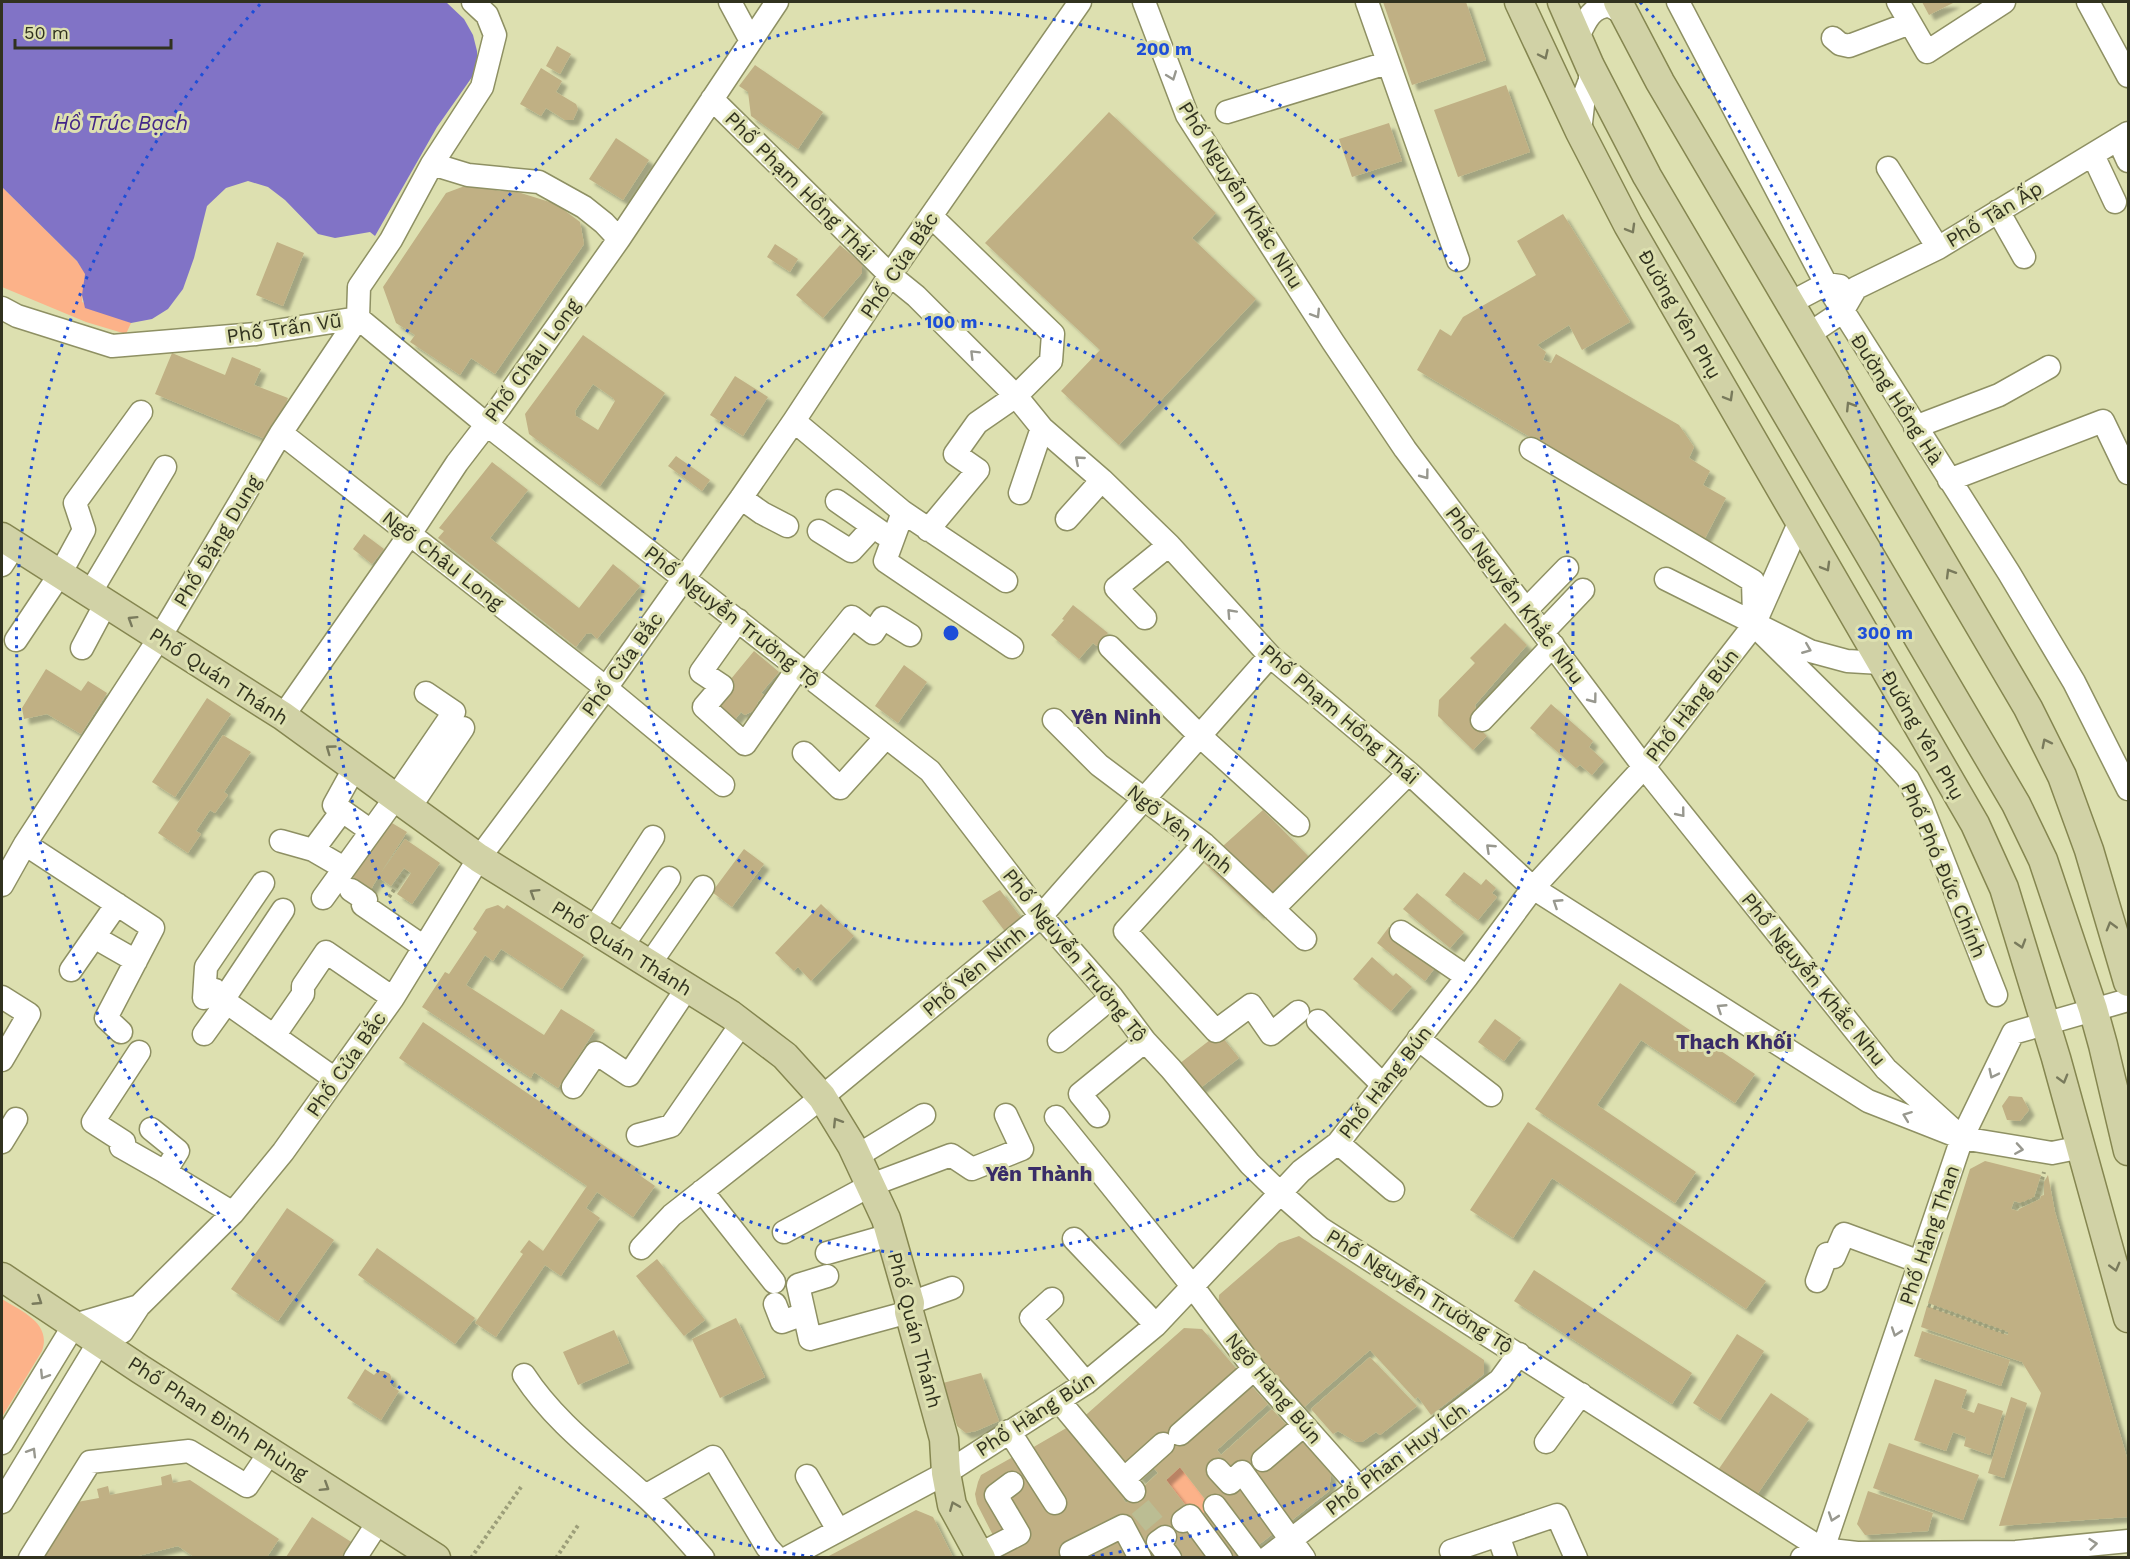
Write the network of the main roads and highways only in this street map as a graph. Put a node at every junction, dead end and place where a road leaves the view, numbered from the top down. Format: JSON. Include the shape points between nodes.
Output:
{"nodes":[{"id":1,"x":1519,"y":2,"type":"edge"},
{"id":2,"x":1562,"y":2,"type":"edge"},
{"id":3,"x":1620,"y":8,"type":"edge"},
{"id":4,"x":6,"y":549,"type":"edge"},
{"id":5,"x":2128,"y":982,"type":"edge"},
{"id":6,"x":2128,"y":1150,"type":"edge"},
{"id":7,"x":2,"y":1277,"type":"edge"},
{"id":8,"x":2128,"y":1318,"type":"edge"},
{"id":9,"x":980,"y":1556,"type":"edge"},
{"id":10,"x":436,"y":1557,"type":"edge"}],
"edges":[{"from":1,"to":8,"type":"main road","name":"Đường Yên Phụ","one_way":true,"via":[[1628,225],[1990,854],[2046,1023]]},
{"from":2,"to":6,"type":"main road","via":[[1647,176],[2016,804],[2043,860],[2092,1009]]},
{"from":5,"to":3,"type":"main road","one_way":true,"via":[[2089,850],[2062,776],[2017,688]]},
{"from":9,"to":4,"type":"main road","name":"Phố Quán Thánh","one_way":true,"via":[[952,1504],[944,1439],[886,1219],[857,1156],[822,1097],[785,1056],[742,1023],[479,858],[283,716],[60,574]]},
{"from":7,"to":10,"type":"main road","name":"Phố Phan Đình Phùng","one_way":true}]}
